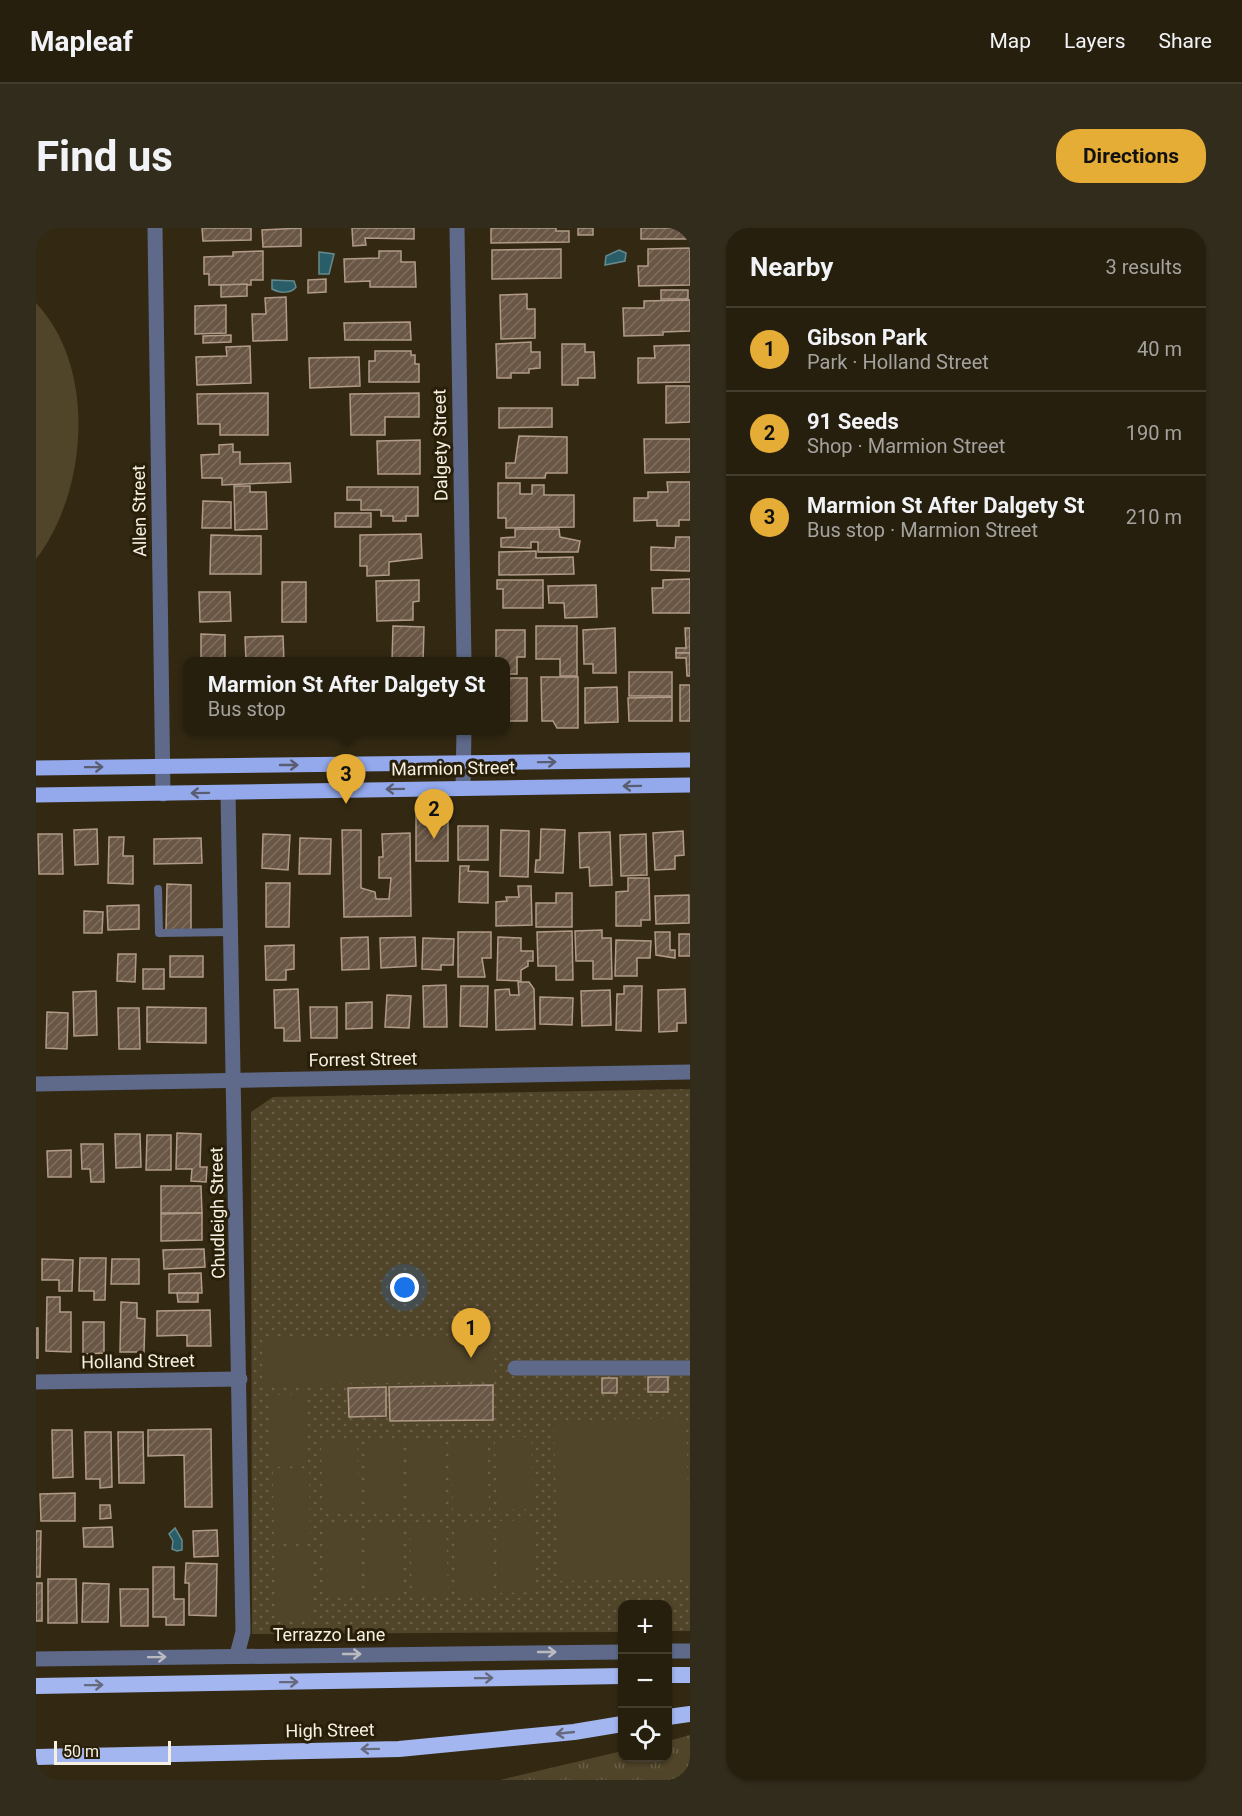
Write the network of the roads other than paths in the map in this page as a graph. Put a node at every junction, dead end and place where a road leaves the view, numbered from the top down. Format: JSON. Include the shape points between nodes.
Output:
{"nodes":[{"id":1,"x":155,"y":228,"type":"edge"},
{"id":2,"x":457,"y":228,"type":"edge"},
{"id":3,"x":464,"y":657,"type":"edge"},
{"id":4,"x":464,"y":735,"type":"edge"},
{"id":5,"x":690,"y":760,"type":"edge"},
{"id":6,"x":464,"y":763,"type":"junction"},
{"id":7,"x":162,"y":766,"type":"junction"},
{"id":8,"x":36,"y":768,"type":"edge"},
{"id":9,"x":690,"y":785,"type":"edge"},
{"id":10,"x":463,"y":787,"type":"junction"},
{"id":11,"x":228,"y":793,"type":"junction"},
{"id":12,"x":163,"y":794,"type":"junction"},
{"id":13,"x":36,"y":795,"type":"edge"},
{"id":14,"x":158,"y":889,"type":"dead end"},
{"id":15,"x":230,"y":932,"type":"junction"},
{"id":16,"x":690,"y":1072,"type":"edge"},
{"id":17,"x":234,"y":1081,"type":"junction"},
{"id":18,"x":36,"y":1084,"type":"edge"},
{"id":19,"x":515,"y":1368,"type":"dead end"},
{"id":20,"x":690,"y":1368,"type":"edge"},
{"id":21,"x":240,"y":1379,"type":"junction"},
{"id":22,"x":36,"y":1382,"type":"edge"},
{"id":23,"x":243,"y":1632,"type":"junction"},
{"id":24,"x":672,"y":1651,"type":"edge"},
{"id":25,"x":690,"y":1651,"type":"edge"},
{"id":26,"x":618,"y":1652,"type":"edge"},
{"id":27,"x":261,"y":1654,"type":"junction"},
{"id":28,"x":237,"y":1656,"type":"junction"},
{"id":29,"x":36,"y":1659,"type":"edge"},
{"id":30,"x":672,"y":1675,"type":"edge"},
{"id":31,"x":690,"y":1675,"type":"edge"},
{"id":32,"x":618,"y":1676,"type":"edge"},
{"id":33,"x":36,"y":1686,"type":"edge"},
{"id":34,"x":690,"y":1714,"type":"edge"},
{"id":35,"x":672,"y":1717,"type":"edge"},
{"id":36,"x":618,"y":1725,"type":"edge"},
{"id":37,"x":36,"y":1757,"type":"edge"}],
"edges":[{"from":1,"to":7,"type":"street","name":"Allen Street"},
{"from":2,"to":3,"type":"street","name":"Dalgety Street"},
{"from":4,"to":6,"type":"street"},
{"from":6,"to":5,"type":"main road","name":"Marmion Street","one_way":true},
{"from":7,"to":6,"type":"main road","name":"Marmion Street","one_way":true},
{"from":6,"to":10,"type":"street"},
{"from":8,"to":7,"type":"main road","name":"Marmion Street","one_way":true},
{"from":7,"to":12,"type":"street","name":"Allen Street"},
{"from":9,"to":10,"type":"main road","name":"Marmion Street","one_way":true},
{"from":10,"to":11,"type":"main road","name":"Marmion Street","one_way":true},
{"from":11,"to":12,"type":"main road","name":"Marmion Street","one_way":true},
{"from":11,"to":15,"type":"street","name":"Chudleigh Street"},
{"from":12,"to":13,"type":"main road","name":"Marmion Street"},
{"from":14,"to":15,"type":"lane","via":[[159,933]]},
{"from":15,"to":17,"type":"street","name":"Chudleigh Street"},
{"from":16,"to":17,"type":"street","name":"Forrest Street"},
{"from":17,"to":18,"type":"street","name":"Forrest Street"},
{"from":17,"to":21,"type":"street","name":"Chudleigh Street"},
{"from":19,"to":20,"type":"street"},
{"from":21,"to":22,"type":"street","name":"Holland Street"},
{"from":21,"to":23,"type":"street","name":"Chudleigh Street"},
{"from":23,"to":27,"type":"street"},
{"from":23,"to":28,"type":"street","name":"Chudleigh Street"},
{"from":24,"to":25,"type":"street"},
{"from":27,"to":26,"type":"street","name":"Terrazzo Lane","one_way":true},
{"from":27,"to":28,"type":"street","name":"Terrazzo Lane"},
{"from":29,"to":28,"type":"street","name":"Terrazzo Lane","one_way":true},
{"from":30,"to":31,"type":"highway"},
{"from":33,"to":32,"type":"highway","one_way":true},
{"from":34,"to":35,"type":"highway"},
{"from":36,"to":37,"type":"highway","name":"High Street","one_way":true,"via":[[399,1749]]}]}
